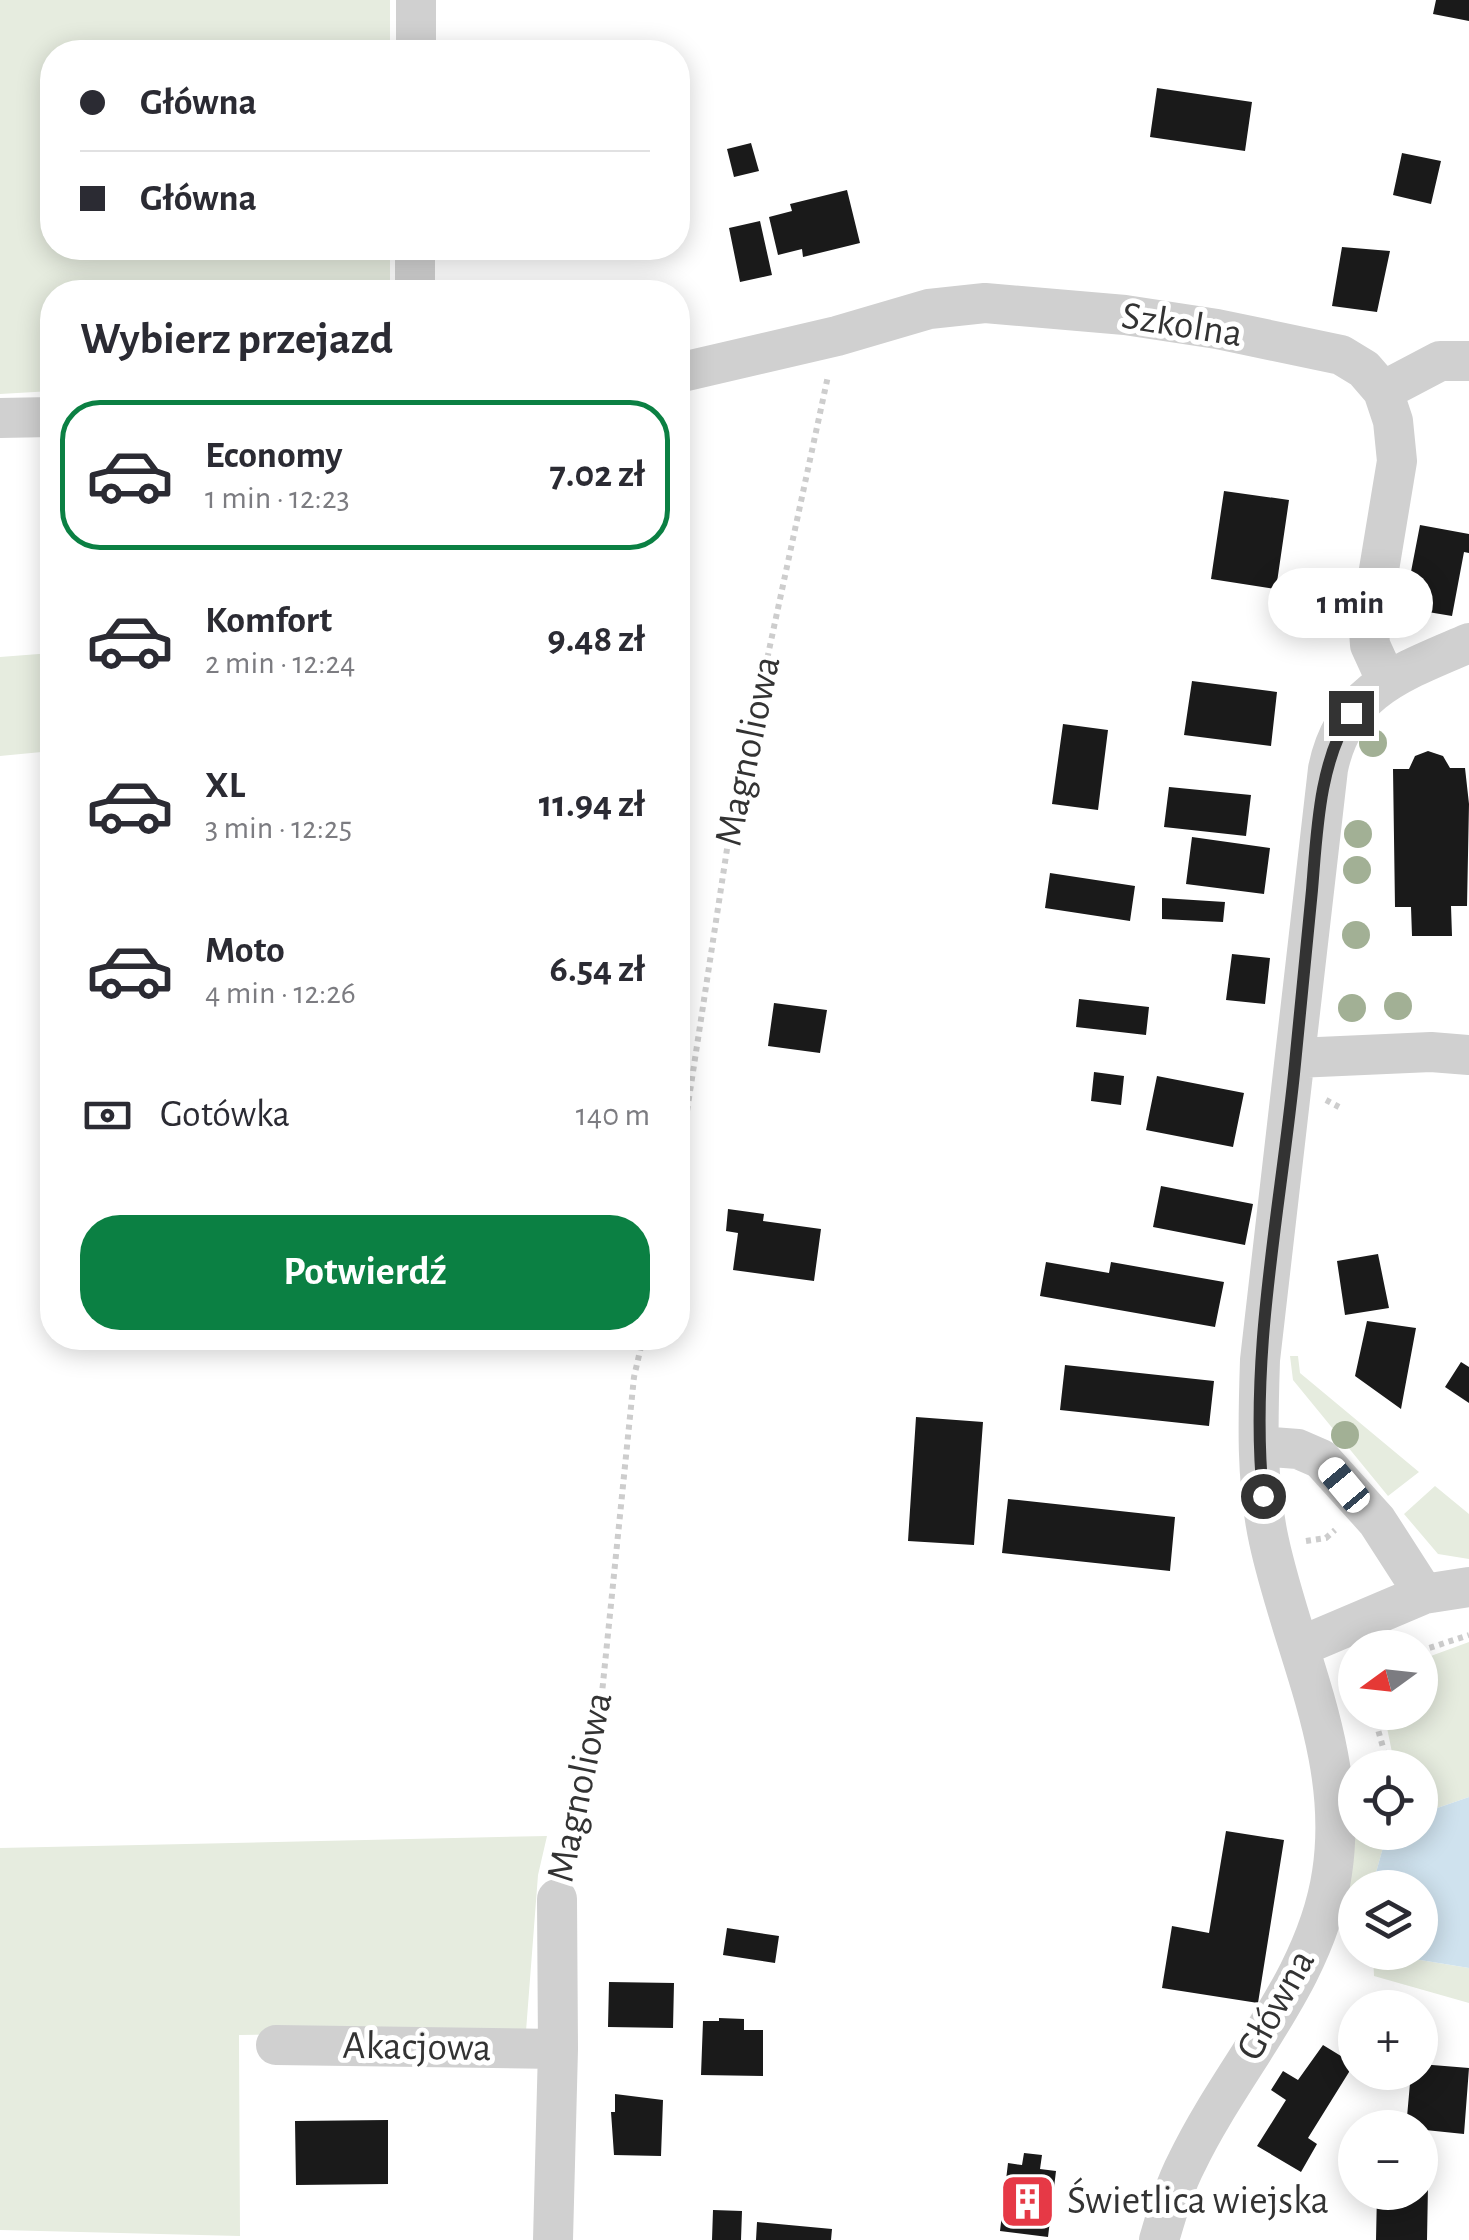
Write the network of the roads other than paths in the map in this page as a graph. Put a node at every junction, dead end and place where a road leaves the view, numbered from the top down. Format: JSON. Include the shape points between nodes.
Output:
{"nodes":[{"id":1,"x":416,"y":0,"type":"edge"},
{"id":2,"x":416,"y":40,"type":"edge"},
{"id":3,"x":1469,"y":361,"type":"edge"},
{"id":4,"x":690,"y":370,"type":"edge"},
{"id":5,"x":1384,"y":392,"type":"junction"},
{"id":6,"x":40,"y":417,"type":"edge"},
{"id":7,"x":0,"y":418,"type":"edge"},
{"id":8,"x":1469,"y":643,"type":"edge"},
{"id":9,"x":1386,"y":680,"type":"junction"},
{"id":10,"x":1469,"y":1055,"type":"edge"},
{"id":11,"x":1296,"y":1058,"type":"junction"},
{"id":12,"x":1258,"y":1446,"type":"junction"},
{"id":13,"x":1469,"y":1586,"type":"edge"},
{"id":14,"x":1424,"y":1594,"type":"junction"},
{"id":15,"x":1299,"y":1647,"type":"junction"},
{"id":16,"x":557,"y":1898,"type":"road end"},
{"id":17,"x":276,"y":2045,"type":"dead end"},
{"id":18,"x":558,"y":2049,"type":"junction"},
{"id":19,"x":553,"y":2240,"type":"edge"},
{"id":20,"x":1159,"y":2240,"type":"edge"}],
"edges":[{"from":1,"to":2,"type":"street"},
{"from":3,"to":5,"type":"street","via":[[1440,361]]},
{"from":4,"to":5,"type":"street","name":"Szkolna","via":[[929,309],[985,304],[1217,329],[1341,354]]},
{"from":5,"to":9,"type":"street","via":[[1397,461],[1369,630]]},
{"from":6,"to":7,"type":"street"},
{"from":8,"to":9,"type":"street","name":"Główna"},
{"from":9,"to":11,"type":"street","name":"Główna","via":[[1351,713],[1332,749]]},
{"from":10,"to":11,"type":"street"},
{"from":11,"to":12,"type":"street","name":"Główna","via":[[1260,1360]]},
{"from":12,"to":14,"type":"street","via":[[1298,1449],[1322,1459],[1377,1522]]},
{"from":12,"to":15,"type":"street","name":"Główna","via":[[1268,1536]]},
{"from":13,"to":14,"type":"street"},
{"from":14,"to":15,"type":"street"},
{"from":15,"to":20,"type":"street","name":"Główna","via":[[1328,1744],[1337,1802],[1322,1918],[1306,1958],[1188,2159]]},
{"from":16,"to":18,"type":"street","name":"Magnoliowa"},
{"from":17,"to":18,"type":"street","name":"Akacjowa"},
{"from":18,"to":19,"type":"street","name":"Magnoliowa"}]}
